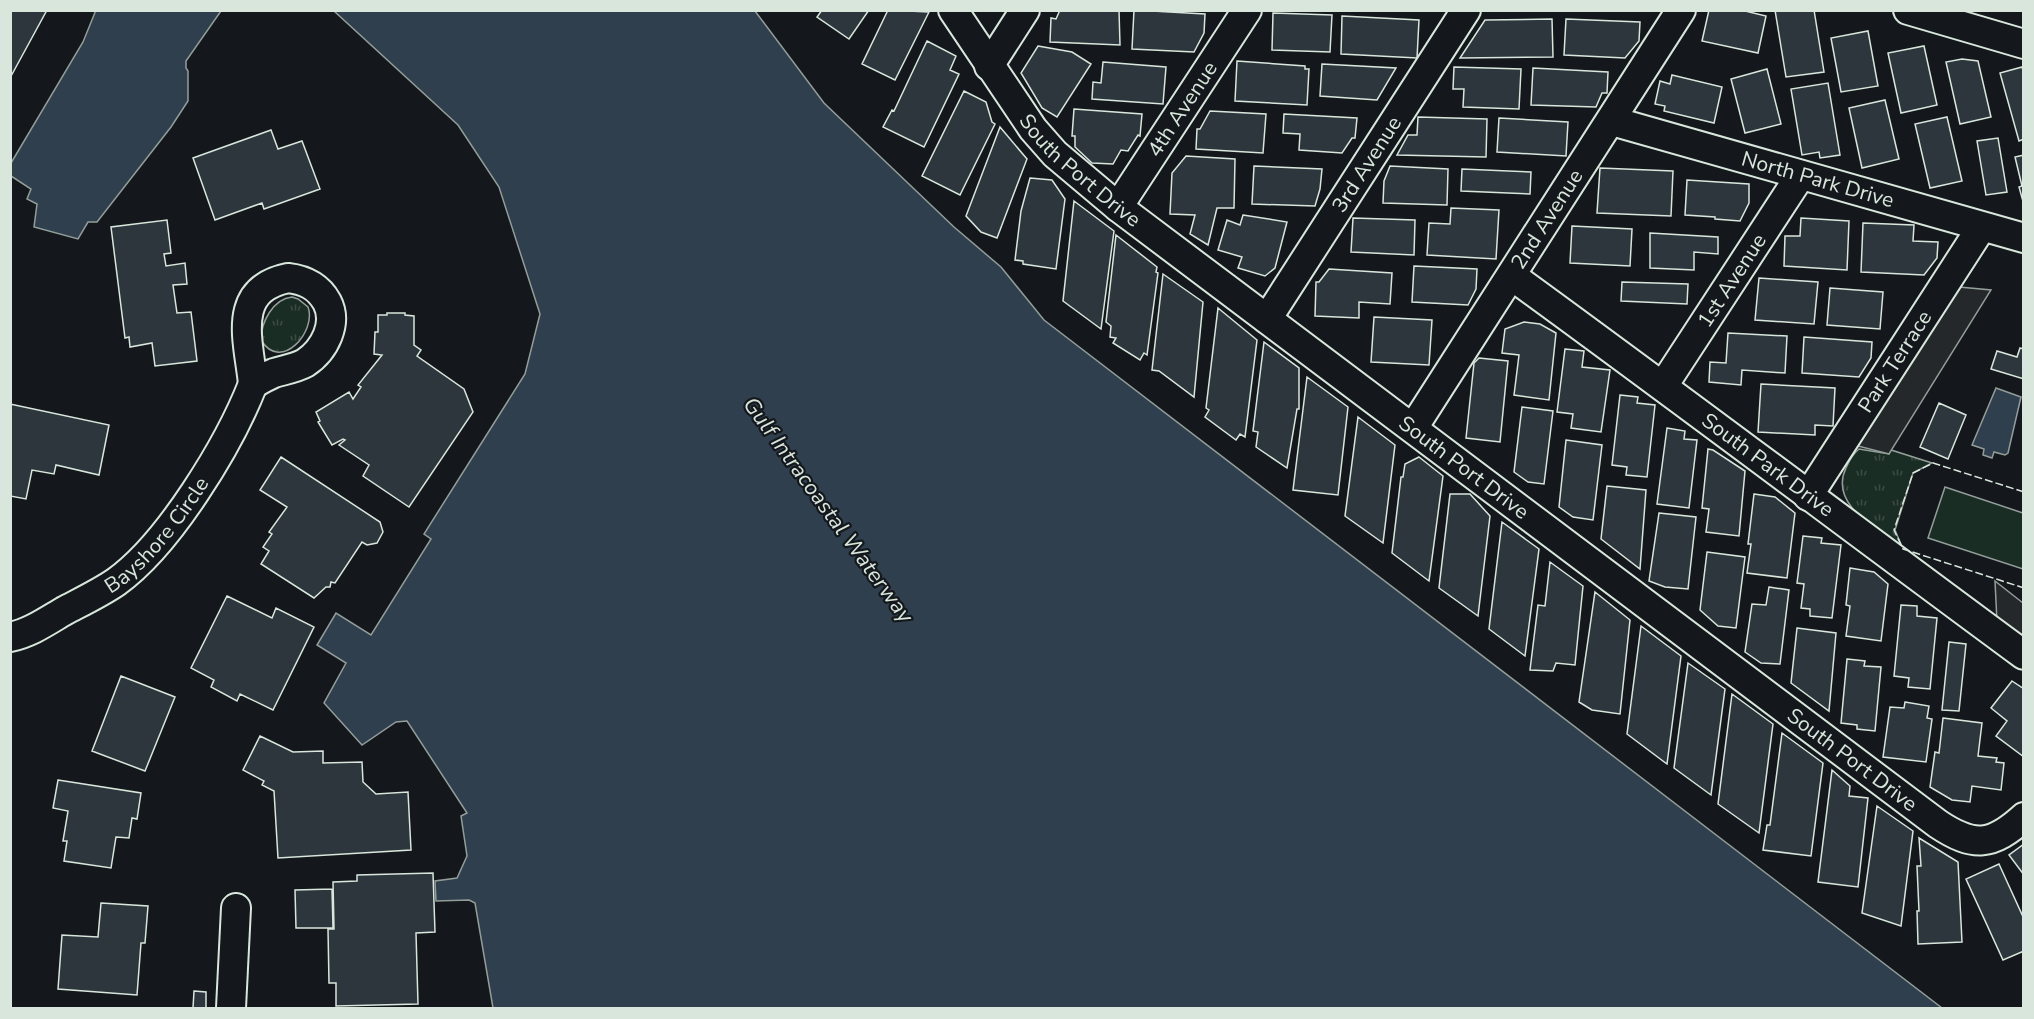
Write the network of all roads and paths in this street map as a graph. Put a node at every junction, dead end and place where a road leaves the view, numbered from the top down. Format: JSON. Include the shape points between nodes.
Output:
{"nodes":[{"id":1,"x":953,"y":10,"type":"edge"},
{"id":2,"x":1025,"y":10,"type":"edge"},
{"id":3,"x":1247,"y":10,"type":"edge"},
{"id":4,"x":1466,"y":10,"type":"edge"},
{"id":5,"x":1681,"y":10,"type":"edge"},
{"id":6,"x":1908,"y":10,"type":"edge"},
{"id":7,"x":2024,"y":44,"type":"edge"},
{"id":8,"x":988,"y":66,"type":"junction"},
{"id":9,"x":1612,"y":121,"type":"junction"},
{"id":10,"x":1800,"y":176,"type":"junction"},
{"id":11,"x":1118,"y":207,"type":"junction"},
{"id":12,"x":1981,"y":228,"type":"junction"},
{"id":13,"x":2024,"y":238,"type":"edge"},
{"id":14,"x":1512,"y":276,"type":"junction"},
{"id":15,"x":1267,"y":319,"type":"junction"},
{"id":16,"x":253,"y":384,"type":"dead end"},
{"id":17,"x":1663,"y":386,"type":"junction"},
{"id":18,"x":1413,"y":429,"type":"junction"},
{"id":19,"x":1808,"y":496,"type":"junction"},
{"id":20,"x":10,"y":637,"type":"edge"},
{"id":21,"x":2024,"y":655,"type":"edge"},
{"id":22,"x":2024,"y":817,"type":"edge"},
{"id":23,"x":236,"y":908,"type":"dead end"},
{"id":24,"x":231,"y":1008,"type":"edge"}],
"edges":[{"from":1,"to":8,"type":"street","name":"South Port Drive"},
{"from":2,"to":8,"type":"street"},
{"from":3,"to":11,"type":"street","name":"4th Avenue"},
{"from":4,"to":15,"type":"street","name":"3rd Avenue"},
{"from":5,"to":9,"type":"street","name":"2nd Avenue"},
{"from":6,"to":7,"type":"street"},
{"from":8,"to":11,"type":"street","name":"South Port Drive","via":[[1055,154]]},
{"from":9,"to":10,"type":"street","name":"North Park Drive"},
{"from":9,"to":14,"type":"street","name":"2nd Avenue"},
{"from":10,"to":12,"type":"street","name":"North Park Drive"},
{"from":10,"to":17,"type":"street","name":"1st Avenue"},
{"from":11,"to":15,"type":"street","name":"South Port Drive"},
{"from":12,"to":13,"type":"street","name":"North Park Drive"},
{"from":12,"to":19,"type":"street","name":"Park Terrace"},
{"from":14,"to":17,"type":"street","name":"South Park Drive"},
{"from":14,"to":18,"type":"street","name":"2nd Avenue"},
{"from":15,"to":18,"type":"street","name":"South Port Drive"},
{"from":16,"to":20,"type":"street","name":"Bayshore Circle","via":[[191,498],[146,554],[116,582],[33,629]]},
{"from":17,"to":19,"type":"street","name":"South Park Drive"},
{"from":18,"to":22,"type":"street","name":"South Port Drive","via":[[1949,831],[1970,840],[1990,840]]},
{"from":19,"to":21,"type":"street","name":"South Park Drive"},
{"from":23,"to":24,"type":"street"}]}
